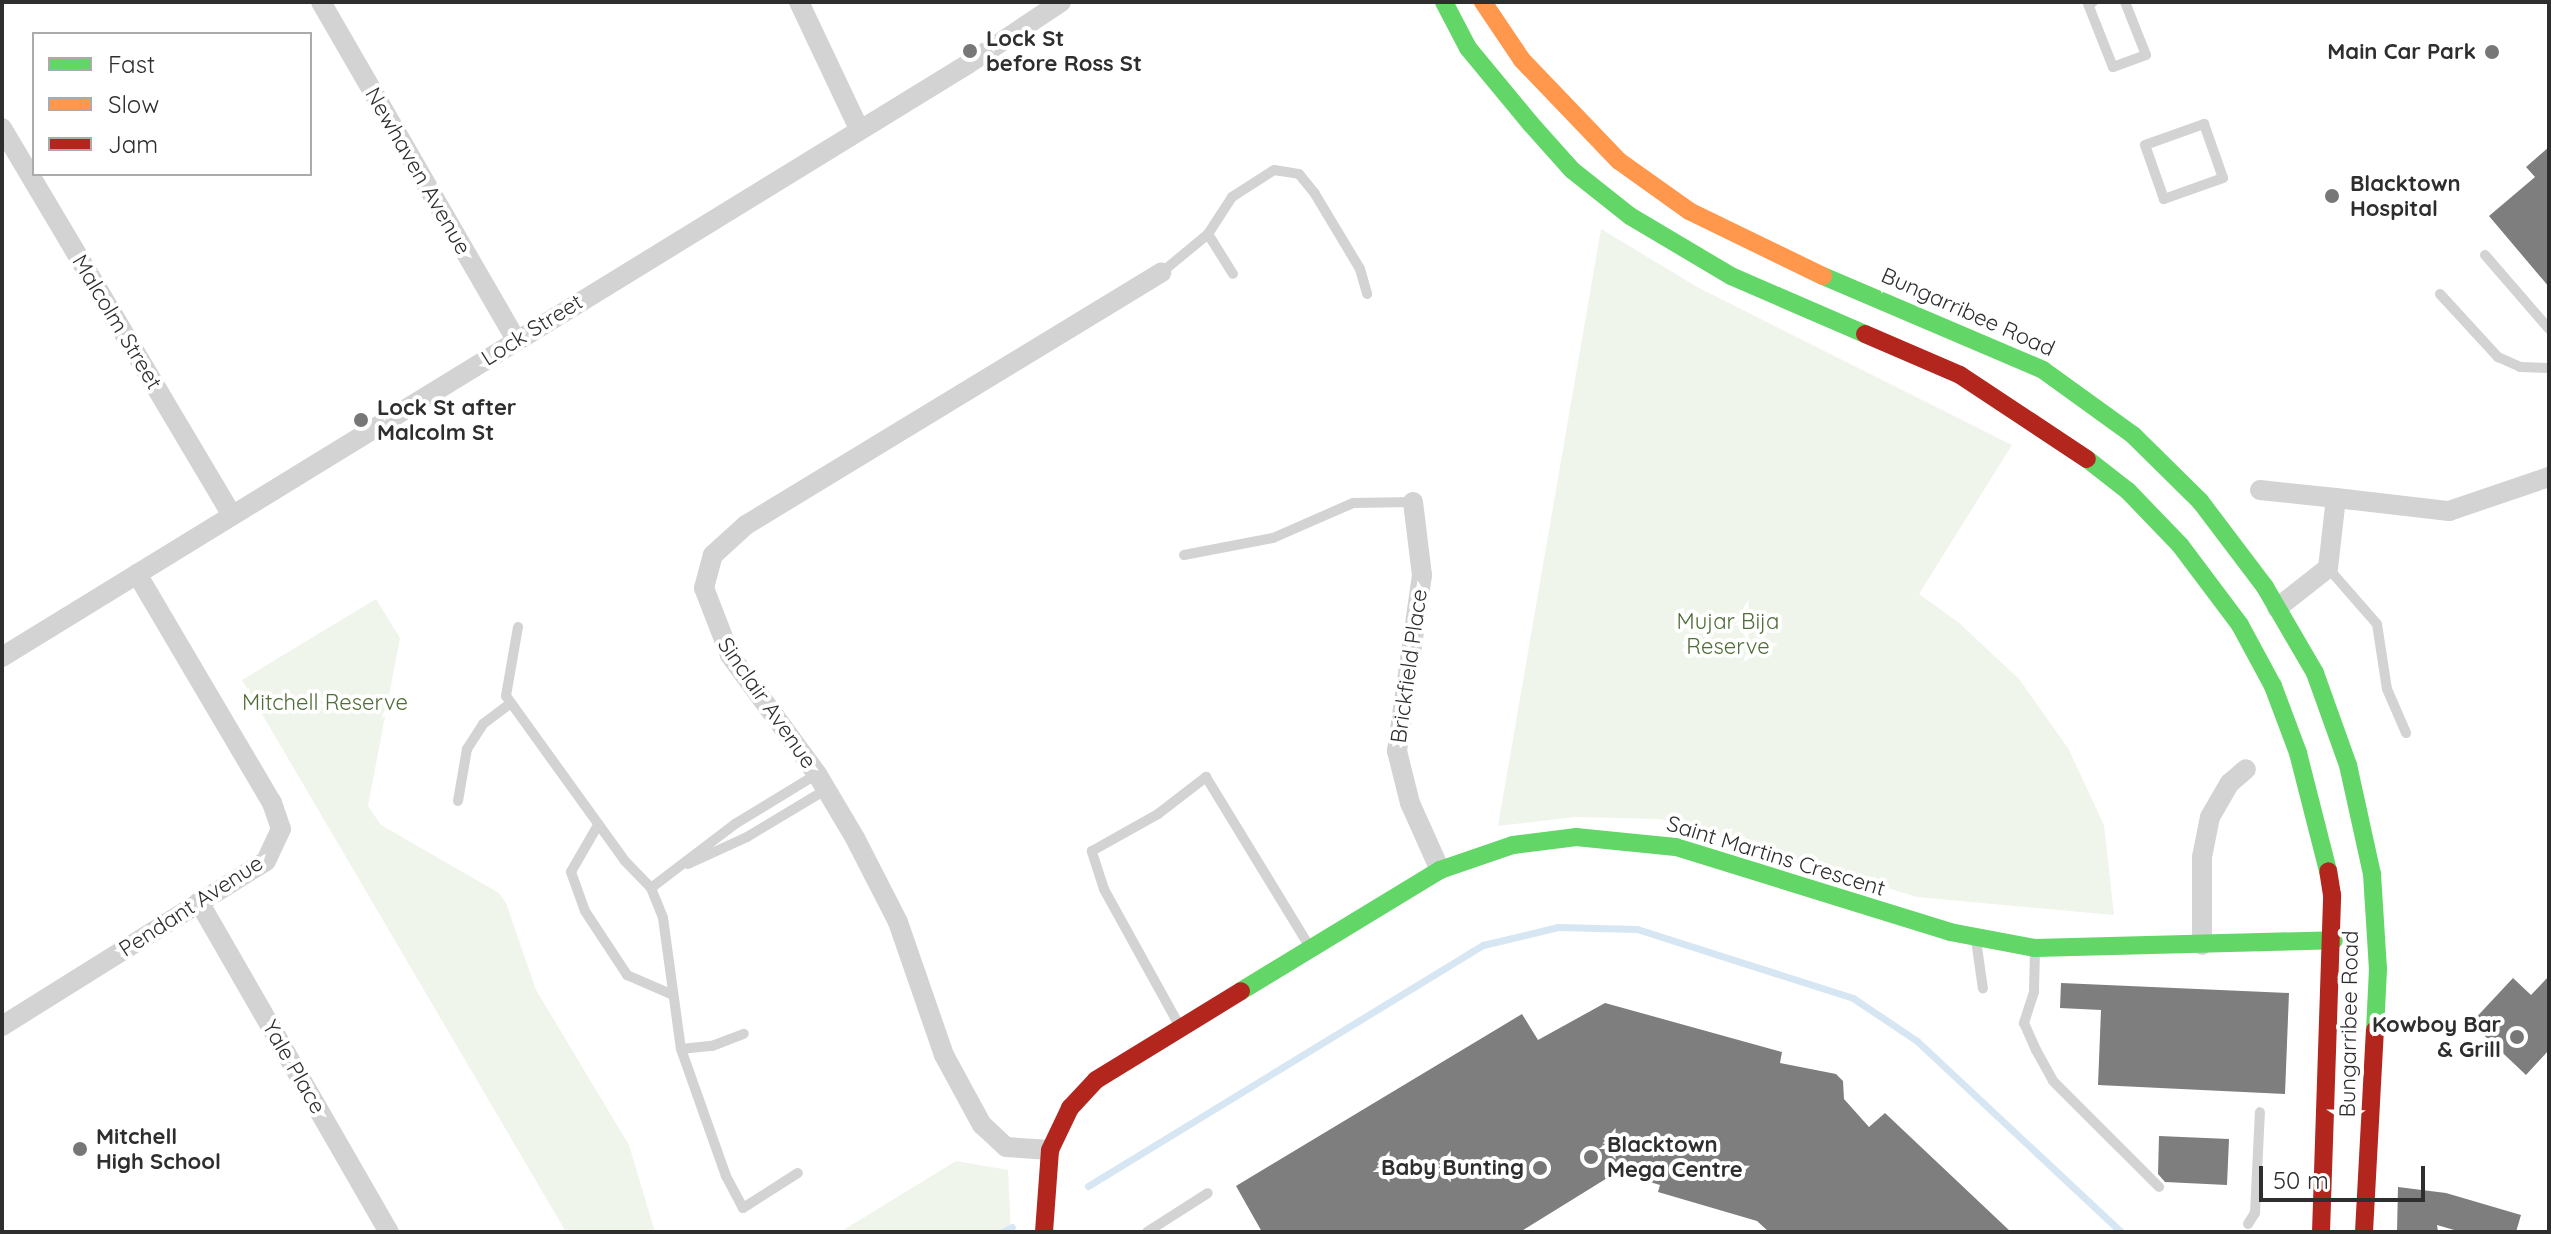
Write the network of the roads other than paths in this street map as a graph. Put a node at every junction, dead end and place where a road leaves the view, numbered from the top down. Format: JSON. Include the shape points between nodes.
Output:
{"nodes":[{"id":1,"x":321,"y":2,"type":"edge"},
{"id":2,"x":799,"y":2,"type":"edge"},
{"id":3,"x":1061,"y":2,"type":"edge"},
{"id":4,"x":1444,"y":2,"type":"edge"},
{"id":5,"x":1483,"y":2,"type":"edge"},
{"id":6,"x":2093,"y":2,"type":"edge"},
{"id":7,"x":2125,"y":2,"type":"edge"},
{"id":8,"x":2,"y":128,"type":"edge"},
{"id":9,"x":859,"y":129,"type":"junction"},
{"id":10,"x":2223,"y":178,"type":"joint"},
{"id":11,"x":1208,"y":234,"type":"junction"},
{"id":12,"x":2485,"y":255,"type":"dead end"},
{"id":13,"x":1161,"y":273,"type":"joint"},
{"id":14,"x":1233,"y":274,"type":"dead end"},
{"id":15,"x":1367,"y":294,"type":"dead end"},
{"id":16,"x":2440,"y":294,"type":"dead end"},
{"id":17,"x":2549,"y":329,"type":"edge"},
{"id":18,"x":516,"y":340,"type":"junction"},
{"id":19,"x":2549,"y":368,"type":"edge"},
{"id":20,"x":2549,"y":477,"type":"edge"},
{"id":21,"x":2260,"y":490,"type":"dead end"},
{"id":22,"x":2336,"y":498,"type":"junction"},
{"id":23,"x":1413,"y":502,"type":"joint"},
{"id":24,"x":232,"y":515,"type":"junction"},
{"id":25,"x":1184,"y":555,"type":"dead end"},
{"id":26,"x":2328,"y":568,"type":"junction"},
{"id":27,"x":137,"y":574,"type":"junction"},
{"id":28,"x":2277,"y":608,"type":"junction"},
{"id":29,"x":518,"y":627,"type":"dead end"},
{"id":30,"x":5,"y":649,"type":"edge"},
{"id":31,"x":510,"y":704,"type":"junction"},
{"id":32,"x":2406,"y":733,"type":"dead end"},
{"id":33,"x":2246,"y":769,"type":"dead end"},
{"id":34,"x":822,"y":781,"type":"junction"},
{"id":35,"x":458,"y":801,"type":"dead end"},
{"id":36,"x":598,"y":825,"type":"junction"},
{"id":37,"x":687,"y":865,"type":"junction"},
{"id":38,"x":1440,"y":870,"type":"junction"},
{"id":39,"x":651,"y":888,"type":"junction"},
{"id":40,"x":199,"y":902,"type":"junction"},
{"id":41,"x":1975,"y":936,"type":"junction"},
{"id":42,"x":2334,"y":940,"type":"junction"},
{"id":43,"x":2202,"y":945,"type":"junction"},
{"id":44,"x":1310,"y":948,"type":"junction"},
{"id":45,"x":2035,"y":948,"type":"junction"},
{"id":46,"x":1983,"y":989,"type":"dead end"},
{"id":47,"x":673,"y":995,"type":"junction"},
{"id":48,"x":2,"y":1026,"type":"edge"},
{"id":49,"x":1180,"y":1026,"type":"junction"},
{"id":50,"x":744,"y":1034,"type":"dead end"},
{"id":51,"x":681,"y":1049,"type":"junction"},
{"id":52,"x":2260,"y":1112,"type":"dead end"},
{"id":53,"x":1050,"y":1150,"type":"junction"},
{"id":54,"x":798,"y":1173,"type":"dead end"},
{"id":55,"x":2159,"y":1187,"type":"dead end"},
{"id":56,"x":1208,"y":1193,"type":"dead end"},
{"id":57,"x":2248,"y":1224,"type":"dead end"},
{"id":58,"x":2320,"y":1226,"type":"edge"},
{"id":59,"x":389,"y":1232,"type":"edge"},
{"id":60,"x":1044,"y":1232,"type":"edge"},
{"id":61,"x":1147,"y":1232,"type":"edge"},
{"id":62,"x":2364,"y":1232,"type":"edge"}],
"edges":[{"from":1,"to":18,"type":"street","name":"Newhaven Avenue"},
{"from":2,"to":9,"type":"street"},
{"from":3,"to":9,"type":"street","name":"Lock Street"},
{"from":4,"to":42,"type":"main road","name":"Bungarribee Road","via":[[1468,48],[1530,123],[1572,170],[1630,216],[1731,276],[1960,375],[2055,433],[2128,491],[2180,545],[2240,625],[2273,686],[2324,841]]},
{"from":5,"to":28,"type":"main road","name":"Bungarribee Road","via":[[1522,60],[1580,124],[1619,161],[1689,211],[1781,258],[2043,370],[2133,435],[2200,501]]},
{"from":6,"to":7,"type":"lane","via":[[2088,4],[2113,67],[2146,55]]},
{"from":8,"to":24,"type":"street","name":"Malcolm Street"},
{"from":9,"to":18,"type":"street","name":"Lock Street"},
{"from":10,"to":10,"type":"lane","via":[[2164,199],[2145,145],[2204,124]]},
{"from":11,"to":13,"type":"lane"},
{"from":11,"to":14,"type":"lane"},
{"from":11,"to":15,"type":"lane","via":[[1232,197],[1274,170],[1299,174],[1360,269]]},
{"from":12,"to":17,"type":"lane"},
{"from":13,"to":34,"type":"street","name":"Sinclair Avenue","via":[[746,525],[713,555],[704,588],[716,627]]},
{"from":16,"to":19,"type":"lane","via":[[2498,357],[2520,367]]},
{"from":18,"to":24,"type":"street","name":"Lock Street"},
{"from":20,"to":22,"type":"street","via":[[2449,511]]},
{"from":21,"to":22,"type":"street"},
{"from":22,"to":26,"type":"street"},
{"from":23,"to":25,"type":"lane","via":[[1353,503],[1273,538]]},
{"from":23,"to":38,"type":"street","name":"Brickfield Place","via":[[1422,575],[1397,751],[1410,803]]},
{"from":24,"to":27,"type":"street","name":"Lock Street"},
{"from":26,"to":28,"type":"street"},
{"from":26,"to":32,"type":"lane","via":[[2377,624],[2387,689]]},
{"from":27,"to":30,"type":"street","name":"Lock Street"},
{"from":27,"to":40,"type":"street","name":"Pendant Avenue","via":[[272,803],[281,829],[266,861]]},
{"from":28,"to":62,"type":"main road","name":"Bungarribee Road","via":[[2315,673],[2348,765],[2372,874],[2378,969]]},
{"from":29,"to":31,"type":"lane","via":[[505,683]]},
{"from":31,"to":35,"type":"lane","via":[[483,724],[467,749]]},
{"from":31,"to":36,"type":"lane"},
{"from":33,"to":43,"type":"street","via":[[2230,783],[2210,817],[2202,857]]},
{"from":34,"to":37,"type":"lane","via":[[747,837]]},
{"from":34,"to":37,"type":"lane","via":[[735,824]]},
{"from":34,"to":53,"type":"street","name":"Sinclair Avenue","via":[[898,922],[944,1055],[982,1125],[1006,1147]]},
{"from":36,"to":39,"type":"lane"},
{"from":36,"to":47,"type":"lane","via":[[571,872],[585,911],[627,975]]},
{"from":37,"to":39,"type":"lane"},
{"from":38,"to":41,"type":"main road","name":"Saint Martins Crescent","via":[[1543,840],[1624,839],[1676,847],[1811,893]]},
{"from":38,"to":44,"type":"main road","name":"Saint Martins Crescent"},
{"from":39,"to":47,"type":"lane","via":[[663,918]]},
{"from":40,"to":48,"type":"street","name":"Pendant Avenue"},
{"from":40,"to":59,"type":"street","name":"Yale Place"},
{"from":41,"to":45,"type":"main road","name":"Saint Martins Crescent"},
{"from":41,"to":46,"type":"lane"},
{"from":42,"to":43,"type":"main road","name":"Saint Martins Crescent"},
{"from":42,"to":58,"type":"main road","name":"Bungarribee Road"},
{"from":43,"to":45,"type":"main road","name":"Saint Martins Crescent"},
{"from":44,"to":49,"type":"main road","name":"Saint Martins Crescent"},
{"from":44,"to":49,"type":"lane","via":[[1206,777],[1158,814],[1092,851],[1104,889]]},
{"from":45,"to":55,"type":"lane","via":[[2034,992],[2024,1023],[2053,1081]]},
{"from":47,"to":51,"type":"lane"},
{"from":49,"to":53,"type":"main road","name":"Saint Martins Crescent","via":[[1096,1080],[1070,1108]]},
{"from":50,"to":51,"type":"lane","via":[[712,1046]]},
{"from":51,"to":54,"type":"lane","via":[[701,1114],[743,1208]]},
{"from":52,"to":57,"type":"lane","via":[[2255,1213]]},
{"from":53,"to":60,"type":"main road","name":"Saint Martins Crescent","via":[[1043,1184]]},
{"from":56,"to":61,"type":"lane"}]}
